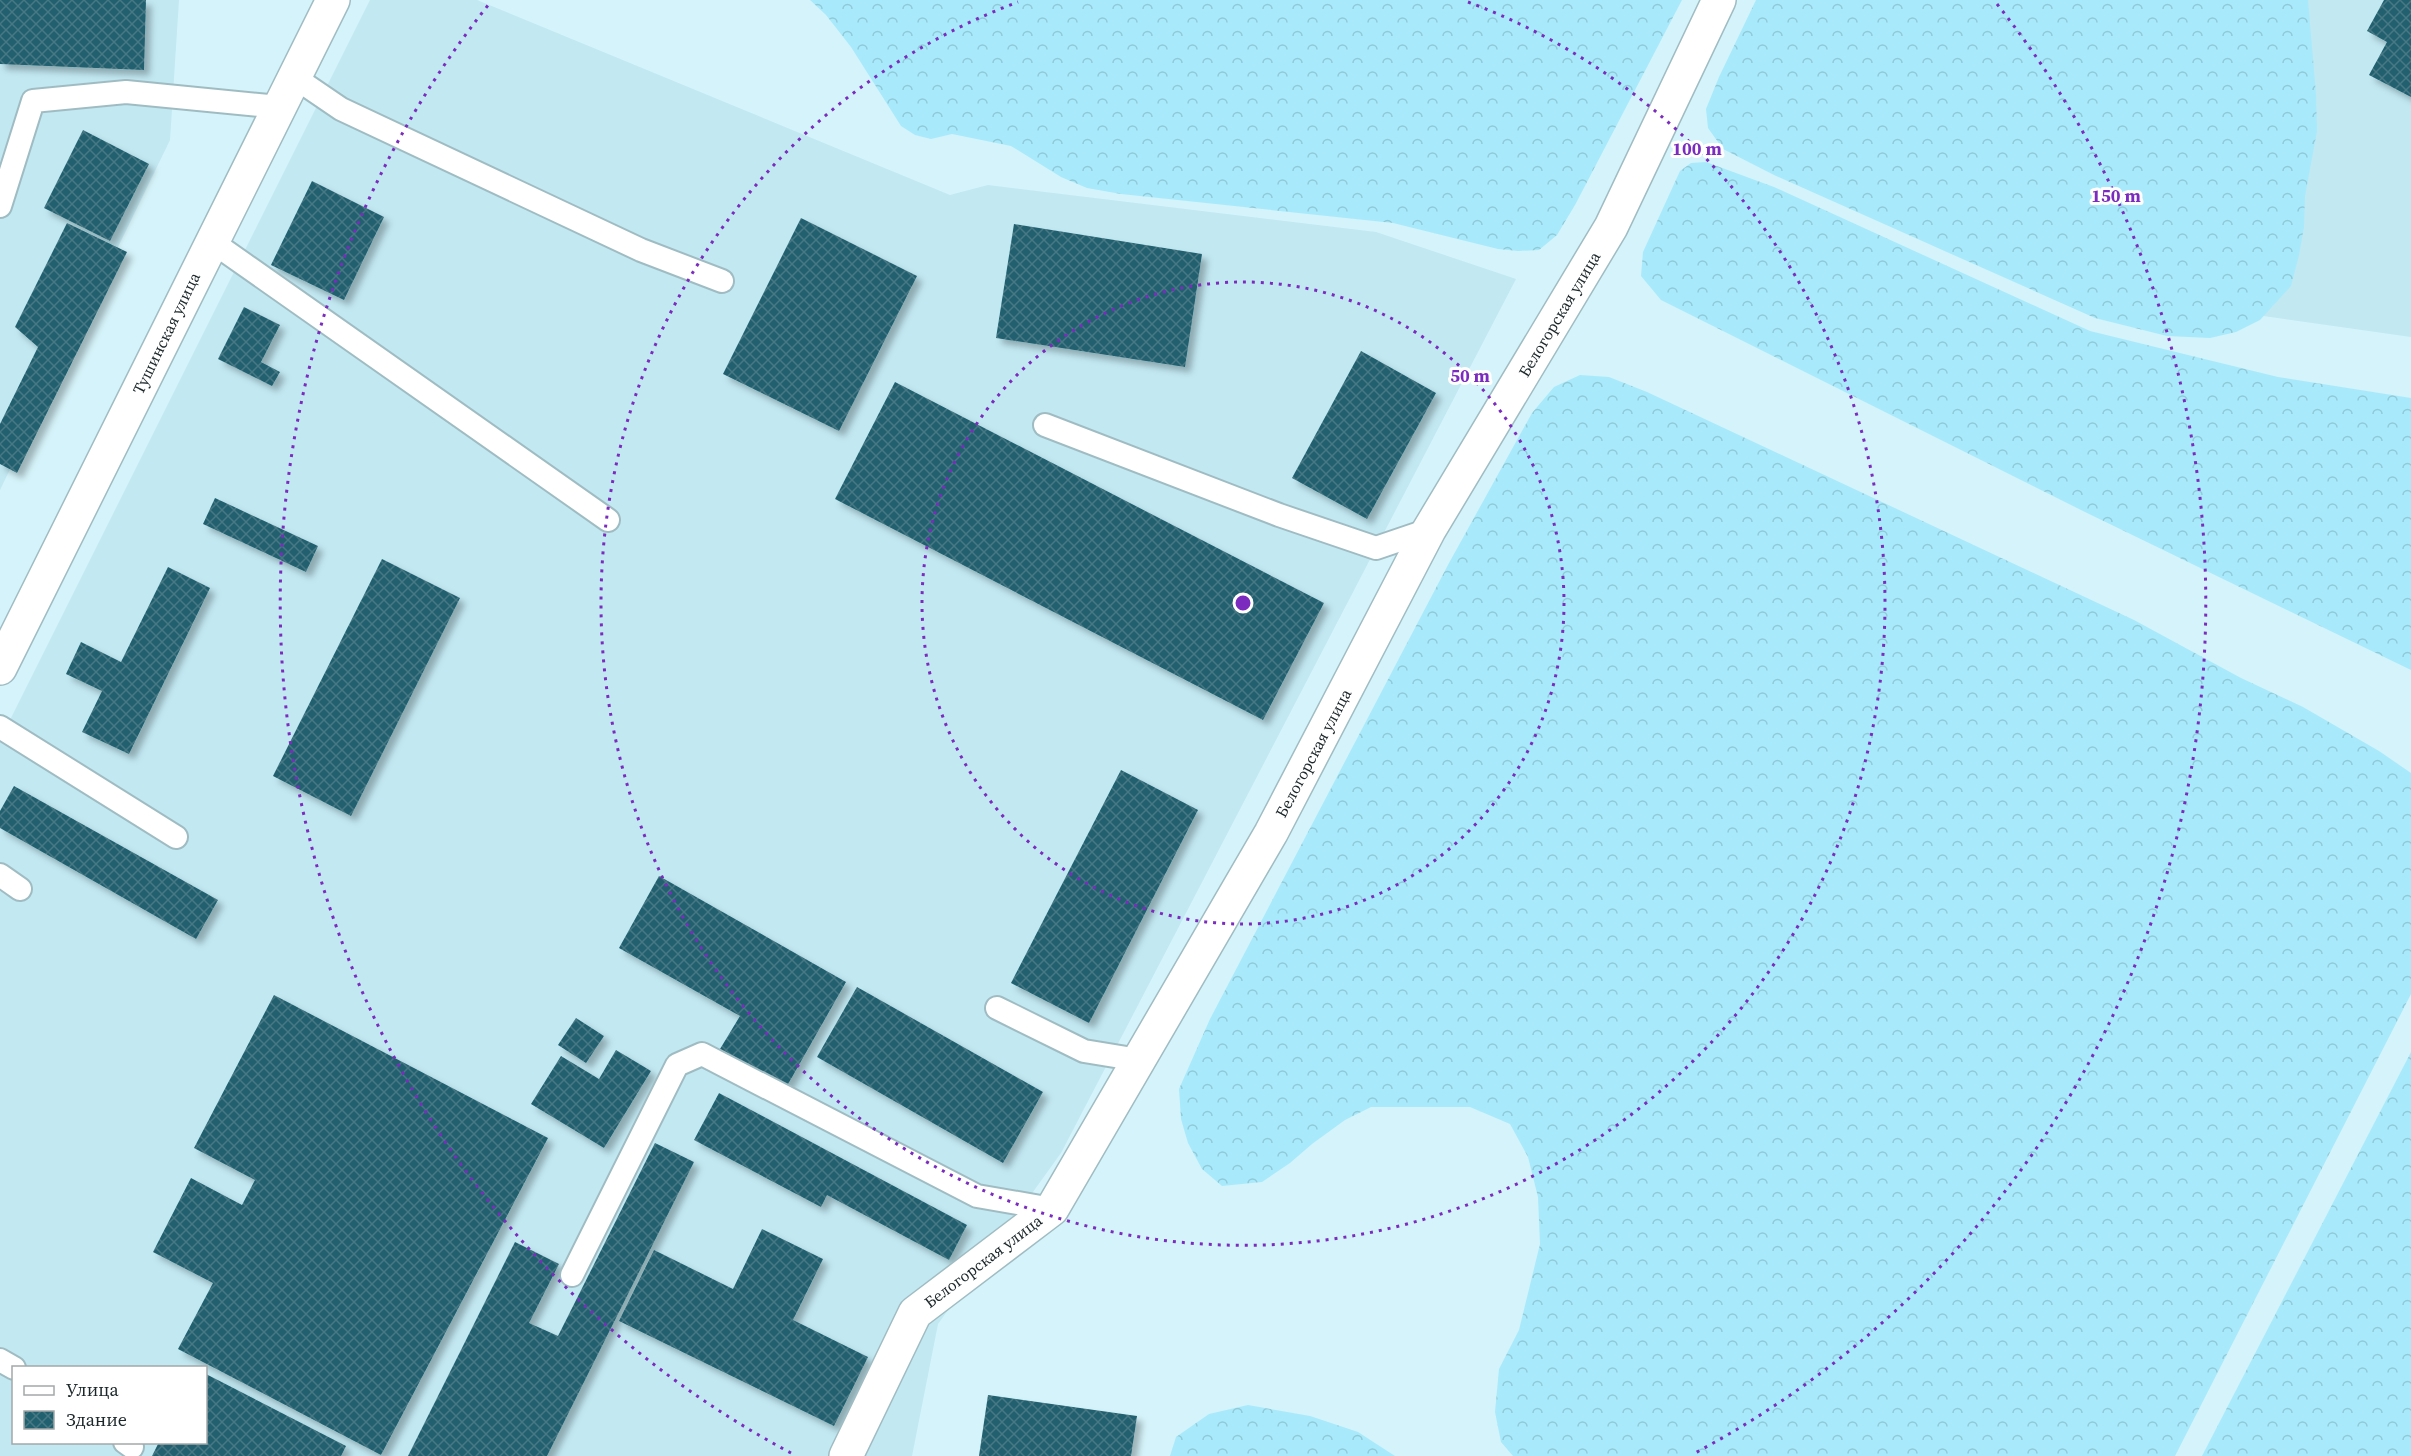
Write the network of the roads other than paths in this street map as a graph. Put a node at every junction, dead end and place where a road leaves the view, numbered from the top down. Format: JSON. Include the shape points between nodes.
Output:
{"nodes":[{"id":1,"x":333,"y":0,"type":"edge"},
{"id":2,"x":1719,"y":0,"type":"edge"},
{"id":3,"x":294,"y":77,"type":"junction"},
{"id":4,"x":279,"y":107,"type":"junction"},
{"id":5,"x":0,"y":206,"type":"edge"},
{"id":6,"x":211,"y":241,"type":"junction"},
{"id":7,"x":722,"y":281,"type":"dead end"},
{"id":8,"x":1045,"y":425,"type":"dead end"},
{"id":9,"x":608,"y":520,"type":"dead end"},
{"id":10,"x":1429,"y":530,"type":"junction"},
{"id":11,"x":0,"y":668,"type":"edge"},
{"id":12,"x":0,"y":727,"type":"edge"},
{"id":13,"x":176,"y":837,"type":"dead end"},
{"id":14,"x":0,"y":875,"type":"edge"},
{"id":15,"x":20,"y":889,"type":"dead end"},
{"id":16,"x":997,"y":1008,"type":"dead end"},
{"id":17,"x":1138,"y":1060,"type":"junction"},
{"id":18,"x":1052,"y":1209,"type":"junction"},
{"id":19,"x":572,"y":1275,"type":"dead end"},
{"id":20,"x":846,"y":1456,"type":"edge"}],
"edges":[{"from":1,"to":3,"type":"street","name":"Тушинская улица"},
{"from":2,"to":10,"type":"street","name":"Белогорская улица","via":[[1611,228]]},
{"from":3,"to":4,"type":"street","name":"Тушинская улица"},
{"from":3,"to":7,"type":"lane","via":[[341,109],[641,250]]},
{"from":4,"to":5,"type":"lane","via":[[126,92],[33,101]]},
{"from":4,"to":6,"type":"street","name":"Тушинская улица"},
{"from":6,"to":9,"type":"lane"},
{"from":6,"to":11,"type":"street","name":"Тушинская улица"},
{"from":8,"to":10,"type":"lane","via":[[1376,548]]},
{"from":10,"to":17,"type":"street","name":"Белогорская улица","via":[[1271,833]]},
{"from":12,"to":13,"type":"lane"},
{"from":14,"to":15,"type":"lane"},
{"from":16,"to":17,"type":"lane","via":[[1084,1051]]},
{"from":17,"to":18,"type":"street","name":"Белогорская улица"},
{"from":18,"to":19,"type":"lane","via":[[977,1196],[702,1054],[677,1065]]},
{"from":18,"to":20,"type":"street","name":"Белогорская улица","via":[[915,1313]]}]}
